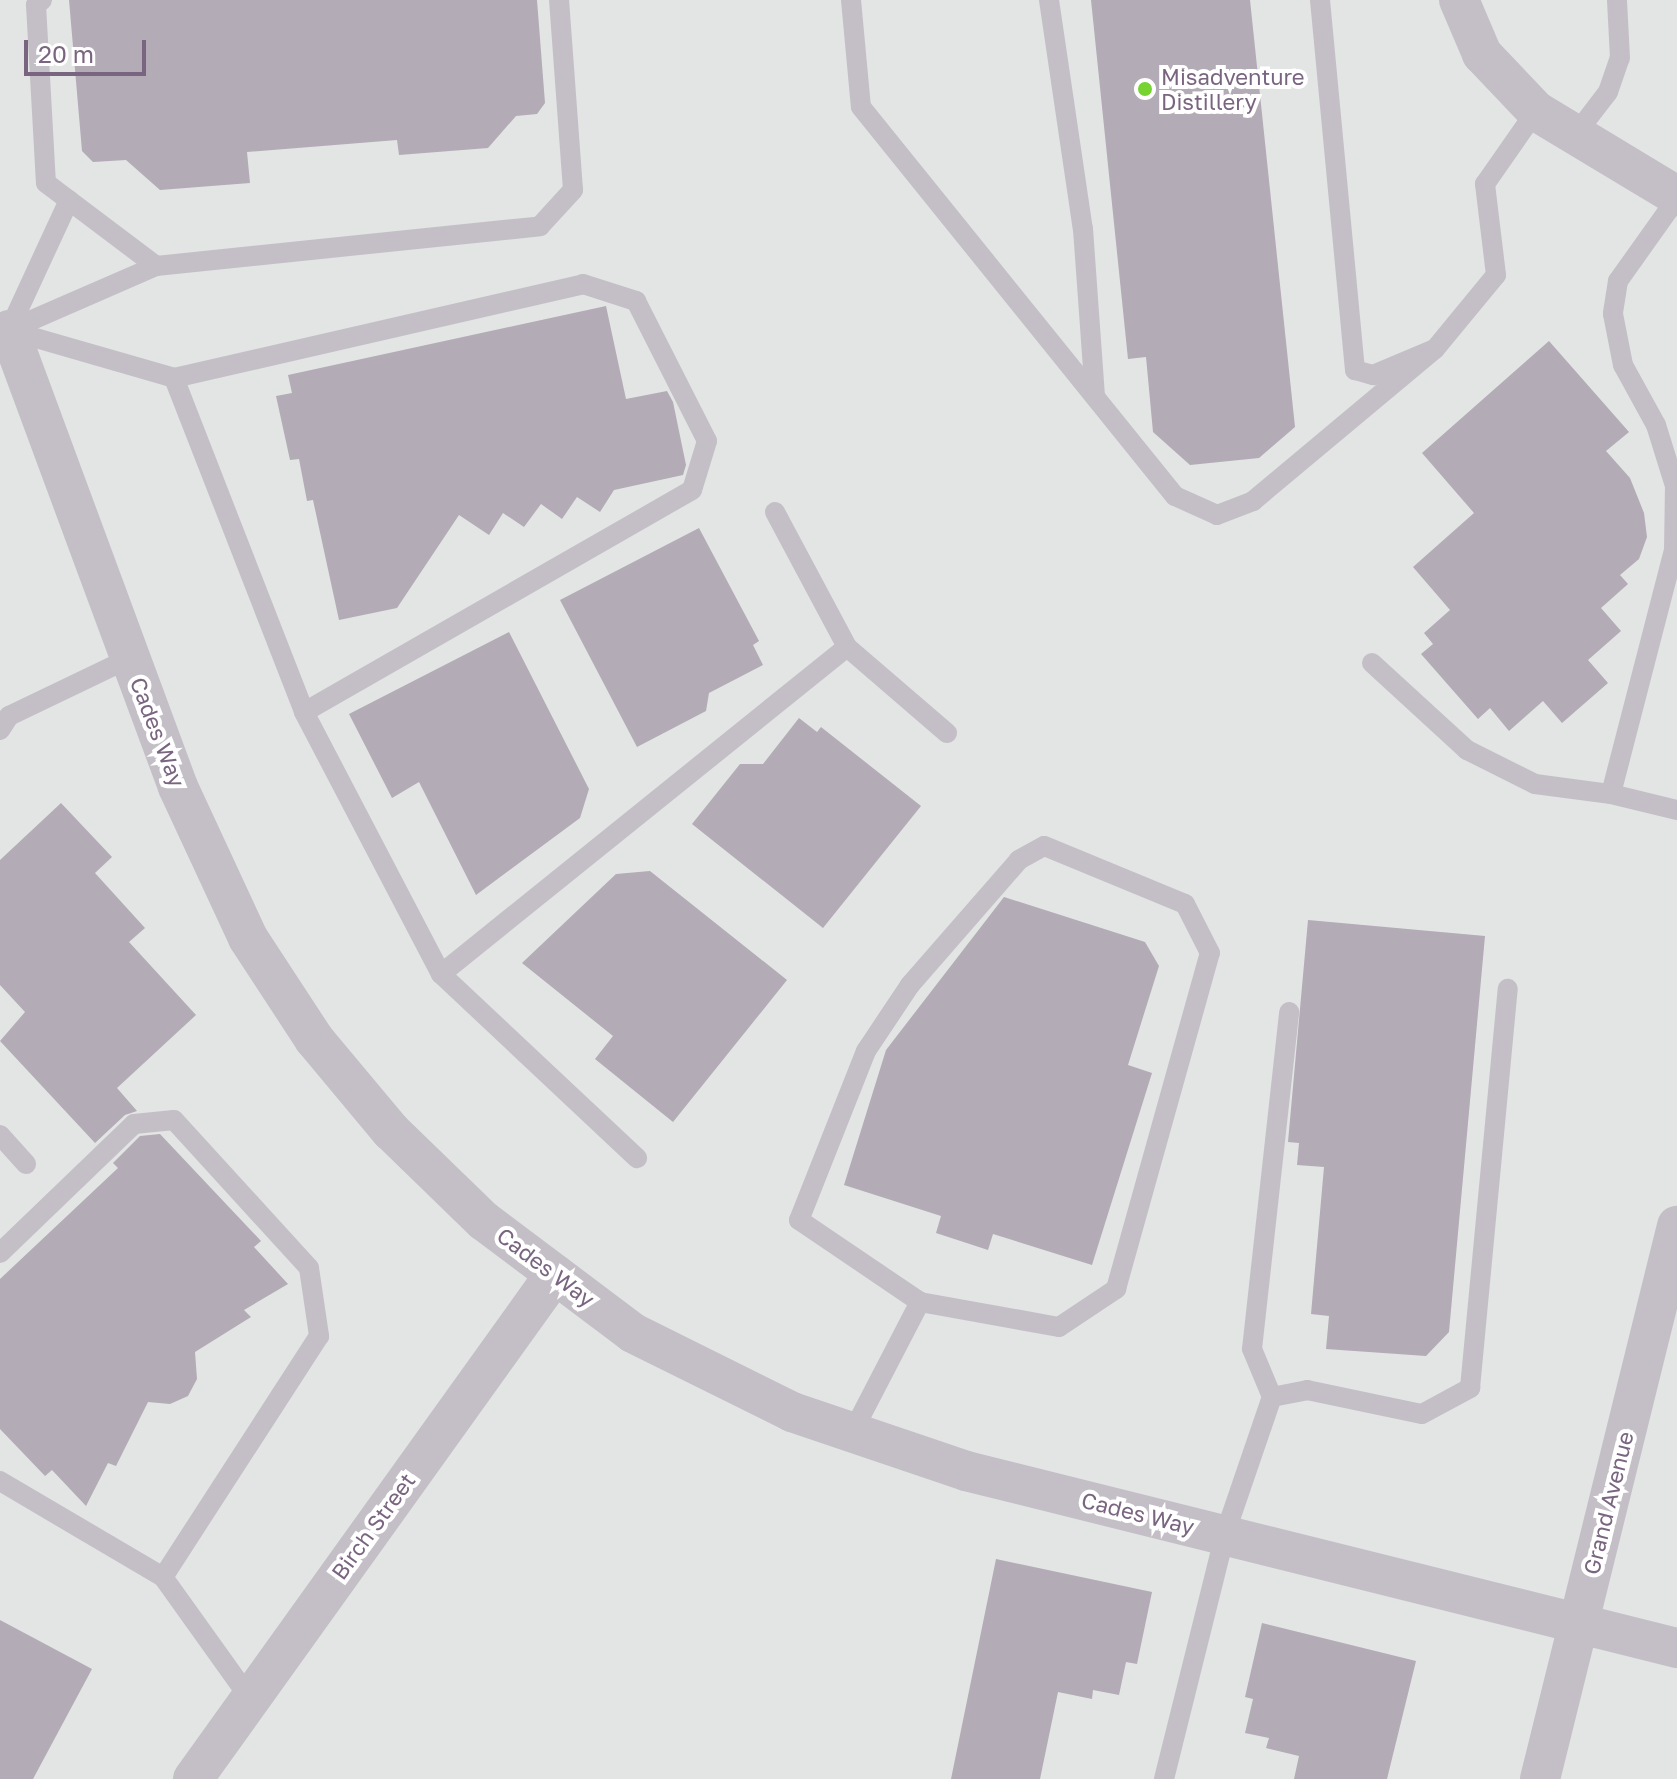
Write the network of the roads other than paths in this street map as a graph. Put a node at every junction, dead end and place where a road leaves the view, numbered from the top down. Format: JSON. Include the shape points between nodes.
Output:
{"nodes":[{"id":1,"x":42,"y":0,"type":"edge"},
{"id":2,"x":559,"y":0,"type":"edge"},
{"id":3,"x":851,"y":0,"type":"edge"},
{"id":4,"x":1049,"y":0,"type":"edge"},
{"id":5,"x":1320,"y":0,"type":"edge"},
{"id":6,"x":1459,"y":0,"type":"edge"},
{"id":7,"x":1617,"y":0,"type":"edge"},
{"id":8,"x":1536,"y":111,"type":"junction"},
{"id":9,"x":1575,"y":135,"type":"junction"},
{"id":10,"x":1677,"y":197,"type":"edge"},
{"id":11,"x":69,"y":200,"type":"junction"},
{"id":12,"x":156,"y":266,"type":"junction"},
{"id":13,"x":4,"y":330,"type":"edge"},
{"id":14,"x":1435,"y":349,"type":"junction"},
{"id":15,"x":174,"y":378,"type":"junction"},
{"id":16,"x":1095,"y":397,"type":"junction"},
{"id":17,"x":775,"y":512,"type":"dead end"},
{"id":18,"x":847,"y":647,"type":"junction"},
{"id":19,"x":130,"y":658,"type":"junction"},
{"id":20,"x":1372,"y":663,"type":"dead end"},
{"id":21,"x":304,"y":712,"type":"junction"},
{"id":22,"x":3,"y":715,"type":"edge"},
{"id":23,"x":947,"y":733,"type":"dead end"},
{"id":24,"x":1611,"y":794,"type":"junction"},
{"id":25,"x":1677,"y":810,"type":"edge"},
{"id":26,"x":441,"y":974,"type":"junction"},
{"id":27,"x":1508,"y":989,"type":"dead end"},
{"id":28,"x":1289,"y":1012,"type":"dead end"},
{"id":29,"x":0,"y":1135,"type":"edge"},
{"id":30,"x":637,"y":1158,"type":"dead end"},
{"id":31,"x":26,"y":1164,"type":"dead end"},
{"id":32,"x":1677,"y":1226,"type":"edge"},
{"id":33,"x":0,"y":1253,"type":"edge"},
{"id":34,"x":555,"y":1274,"type":"junction"},
{"id":35,"x":920,"y":1302,"type":"junction"},
{"id":36,"x":1272,"y":1397,"type":"junction"},
{"id":37,"x":852,"y":1433,"type":"junction"},
{"id":38,"x":0,"y":1481,"type":"edge"},
{"id":39,"x":1225,"y":1534,"type":"junction"},
{"id":40,"x":163,"y":1577,"type":"junction"},
{"id":41,"x":1579,"y":1619,"type":"junction"},
{"id":42,"x":1677,"y":1648,"type":"edge"},
{"id":43,"x":249,"y":1697,"type":"junction"},
{"id":44,"x":193,"y":1779,"type":"edge"},
{"id":45,"x":1164,"y":1779,"type":"edge"},
{"id":46,"x":1540,"y":1779,"type":"edge"}],
"edges":[{"from":1,"to":11,"type":"lane","via":[[36,5],[46,183]]},
{"from":2,"to":12,"type":"lane","via":[[573,190],[540,226]]},
{"from":3,"to":16,"type":"lane","via":[[861,107]]},
{"from":4,"to":16,"type":"lane","via":[[1083,229]]},
{"from":5,"to":14,"type":"lane","via":[[1355,370],[1373,375]]},
{"from":6,"to":8,"type":"street","via":[[1482,54]]},
{"from":7,"to":9,"type":"lane","via":[[1620,58],[1608,92]]},
{"from":8,"to":9,"type":"street"},
{"from":8,"to":14,"type":"lane","via":[[1485,184],[1496,275]]},
{"from":9,"to":10,"type":"street"},
{"from":10,"to":24,"type":"lane","via":[[1618,281],[1613,314],[1623,365],[1656,425],[1675,502],[1674,550],[1662,608]]},
{"from":11,"to":12,"type":"lane"},
{"from":11,"to":13,"type":"lane"},
{"from":12,"to":13,"type":"lane"},
{"from":13,"to":15,"type":"lane"},
{"from":13,"to":19,"type":"street","name":"Cades Way"},
{"from":14,"to":16,"type":"lane","via":[[1253,501],[1217,515],[1175,496]]},
{"from":15,"to":21,"type":"lane"},
{"from":15,"to":21,"type":"lane","via":[[583,284],[636,301],[707,441],[692,490]]},
{"from":17,"to":18,"type":"lane"},
{"from":18,"to":23,"type":"lane"},
{"from":18,"to":26,"type":"lane"},
{"from":19,"to":22,"type":"lane"},
{"from":19,"to":34,"type":"street","name":"Cades Way","via":[[178,787],[248,938],[314,1039],[402,1141],[484,1221]]},
{"from":20,"to":24,"type":"lane","via":[[1467,750],[1535,784]]},
{"from":21,"to":26,"type":"lane"},
{"from":24,"to":25,"type":"lane"},
{"from":26,"to":30,"type":"lane"},
{"from":27,"to":36,"type":"lane","via":[[1470,1388],[1422,1414],[1307,1390]]},
{"from":28,"to":36,"type":"lane","via":[[1252,1349]]},
{"from":29,"to":31,"type":"lane"},
{"from":32,"to":41,"type":"street","name":"Grand Avenue"},
{"from":33,"to":40,"type":"lane","via":[[134,1124],[174,1120],[309,1268],[319,1336]]},
{"from":34,"to":37,"type":"street","name":"Cades Way","via":[[633,1333],[792,1412]]},
{"from":34,"to":43,"type":"street","name":"Birch Street"},
{"from":35,"to":35,"type":"lane","via":[[1059,1327],[1116,1289],[1210,953],[1185,904],[1044,846],[1019,860],[910,985],[866,1051],[799,1220]]},
{"from":35,"to":37,"type":"lane"},
{"from":36,"to":39,"type":"lane"},
{"from":37,"to":39,"type":"street","name":"Cades Way","via":[[966,1471]]},
{"from":38,"to":40,"type":"lane"},
{"from":39,"to":41,"type":"street","name":"Cades Way"},
{"from":39,"to":45,"type":"lane"},
{"from":40,"to":43,"type":"lane"},
{"from":41,"to":42,"type":"street","name":"Cades Way"},
{"from":41,"to":46,"type":"street","name":"Grand Avenue"},
{"from":43,"to":44,"type":"street","name":"Birch Street"}]}
